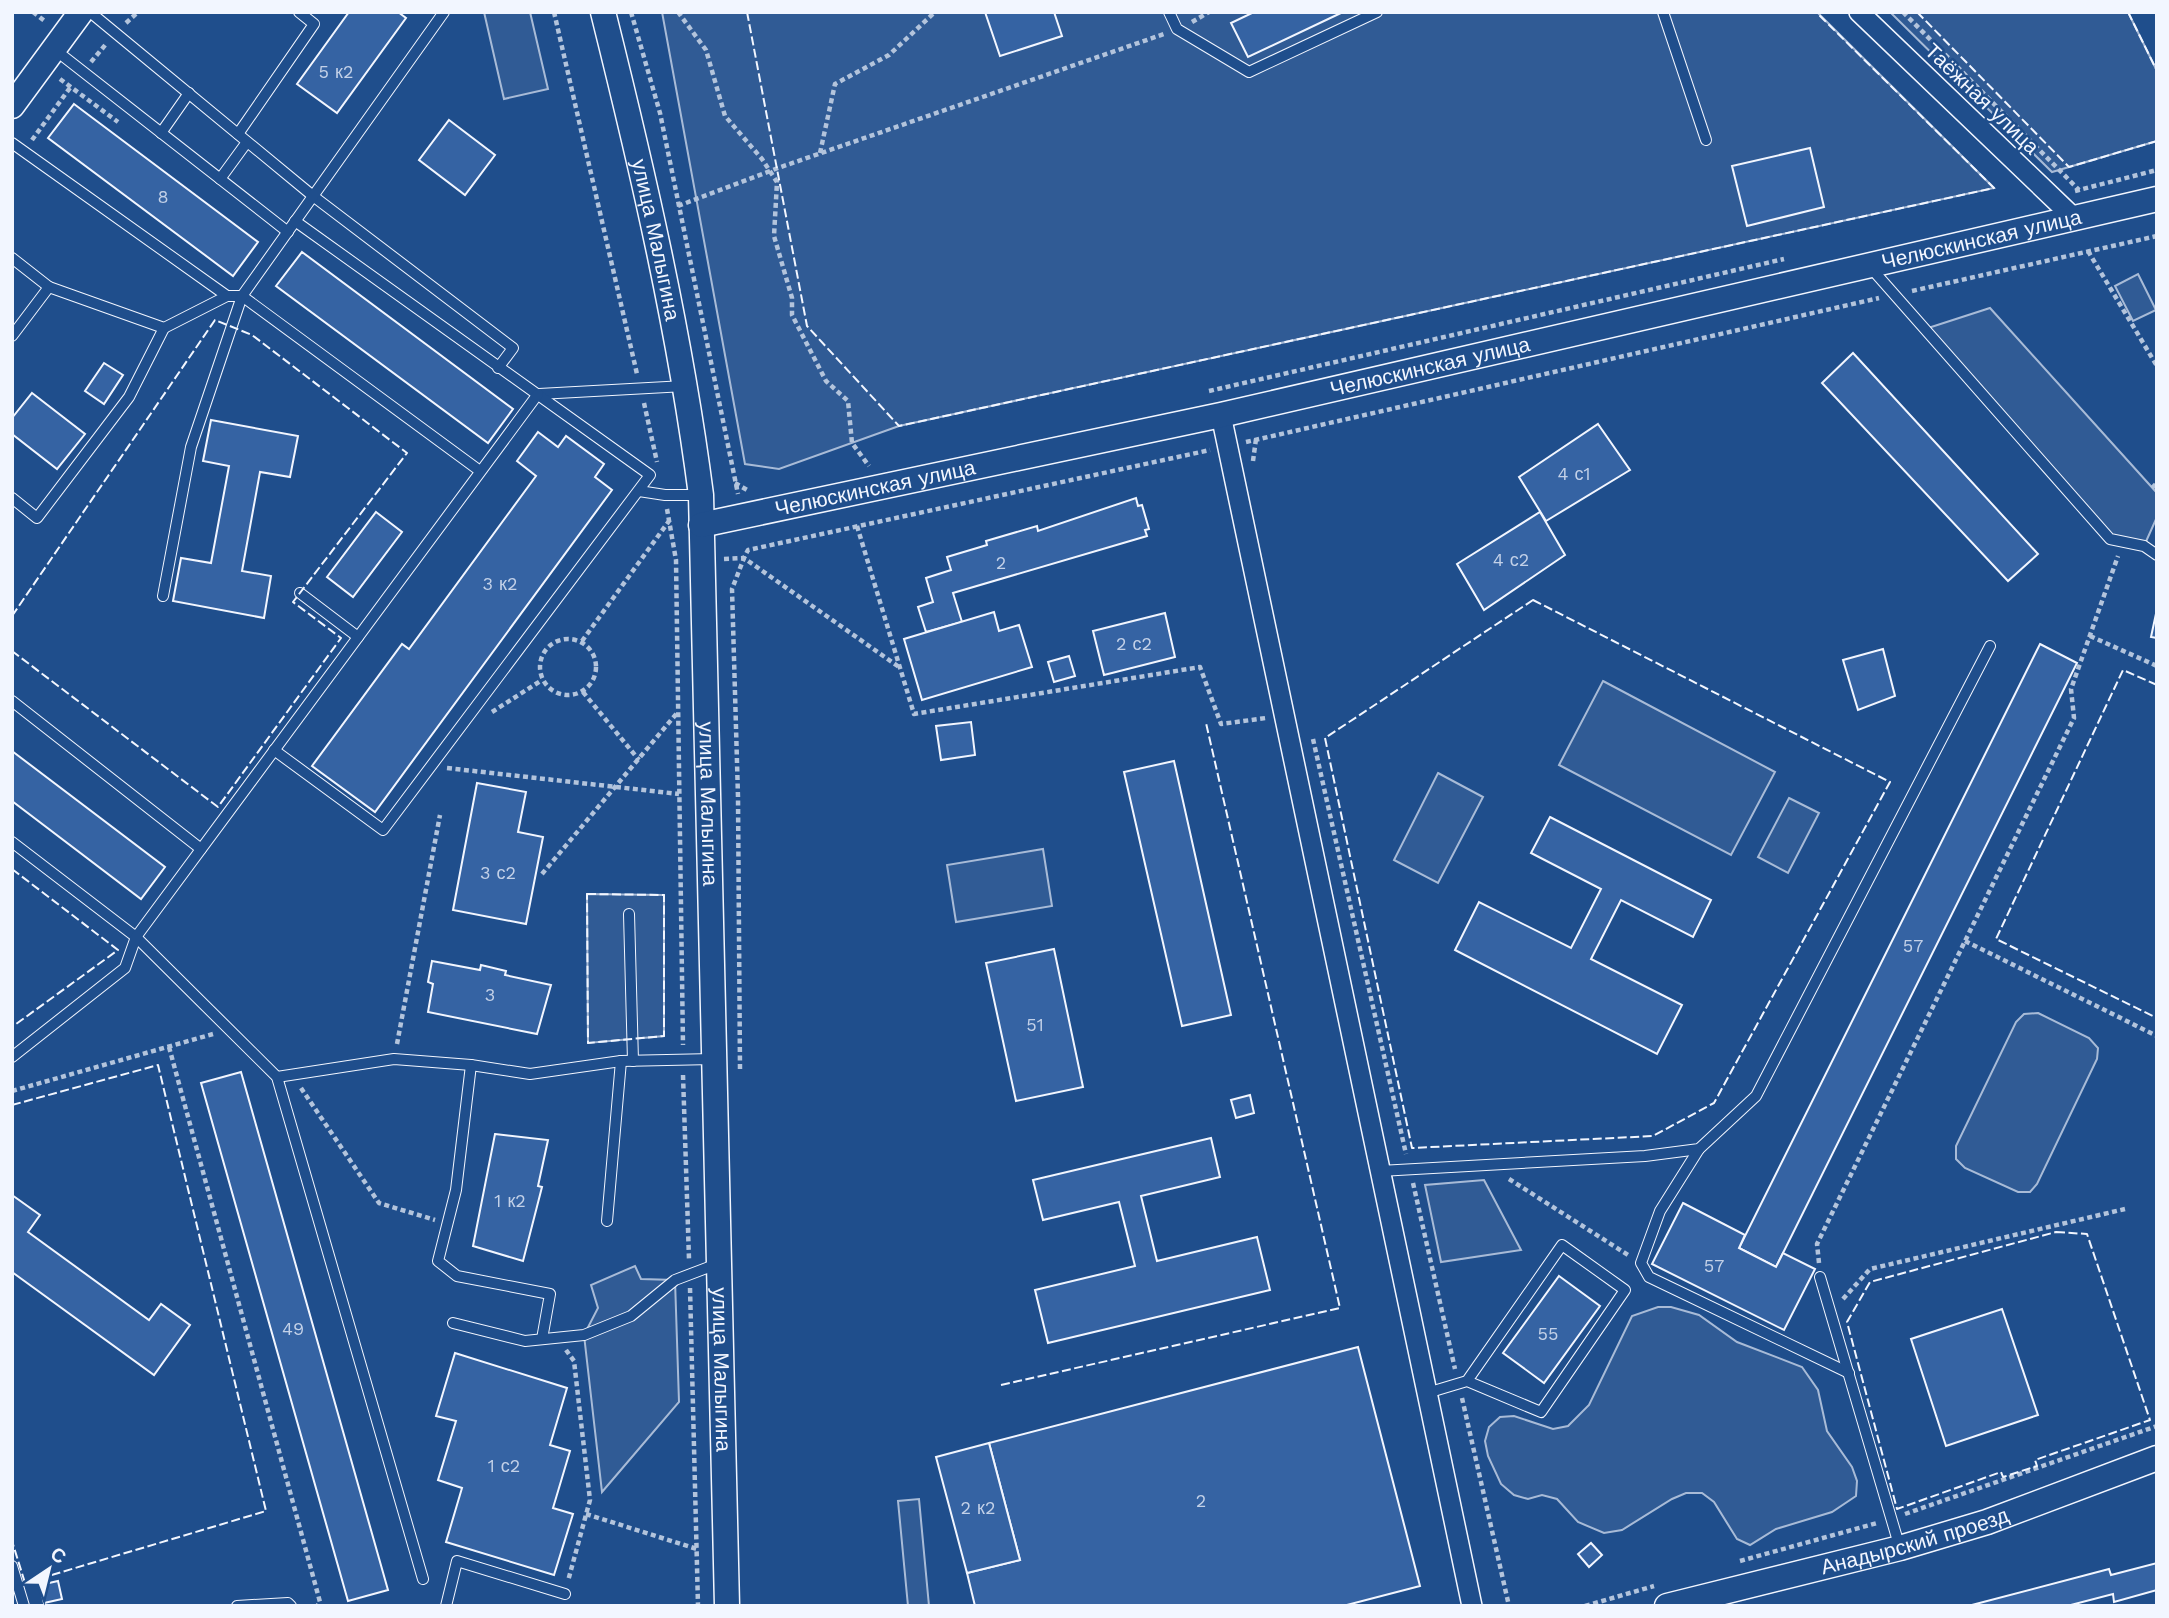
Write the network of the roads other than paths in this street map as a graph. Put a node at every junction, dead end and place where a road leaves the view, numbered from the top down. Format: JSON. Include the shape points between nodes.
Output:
{"nodes":[{"id":1,"x":81,"y":12,"type":"edge"},
{"id":2,"x":90,"y":12,"type":"edge"},
{"id":3,"x":299,"y":12,"type":"edge"},
{"id":4,"x":444,"y":12,"type":"edge"},
{"id":5,"x":603,"y":12,"type":"edge"},
{"id":6,"x":1169,"y":12,"type":"edge"},
{"id":7,"x":1377,"y":12,"type":"edge"},
{"id":8,"x":1663,"y":12,"type":"edge"},
{"id":9,"x":1859,"y":12,"type":"edge"},
{"id":10,"x":54,"y":49,"type":"junction"},
{"id":11,"x":189,"y":93,"type":"junction"},
{"id":12,"x":12,"y":106,"type":"edge"},
{"id":13,"x":161,"y":132,"type":"junction"},
{"id":14,"x":237,"y":134,"type":"junction"},
{"id":15,"x":1706,"y":140,"type":"dead end"},
{"id":16,"x":247,"y":142,"type":"junction"},
{"id":17,"x":12,"y":144,"type":"edge"},
{"id":18,"x":220,"y":178,"type":"junction"},
{"id":19,"x":313,"y":196,"type":"junction"},
{"id":20,"x":2157,"y":199,"type":"edge"},
{"id":21,"x":2073,"y":217,"type":"junction"},
{"id":22,"x":295,"y":221,"type":"junction"},
{"id":23,"x":288,"y":232,"type":"junction"},
{"id":24,"x":12,"y":258,"type":"edge"},
{"id":25,"x":1868,"y":265,"type":"junction"},
{"id":26,"x":49,"y":287,"type":"junction"},
{"id":27,"x":227,"y":296,"type":"junction"},
{"id":28,"x":242,"y":296,"type":"junction"},
{"id":29,"x":164,"y":328,"type":"junction"},
{"id":30,"x":12,"y":335,"type":"edge"},
{"id":31,"x":498,"y":368,"type":"junction"},
{"id":32,"x":687,"y":386,"type":"junction"},
{"id":33,"x":538,"y":394,"type":"junction"},
{"id":34,"x":1222,"y":415,"type":"junction"},
{"id":35,"x":480,"y":471,"type":"junction"},
{"id":36,"x":639,"y":491,"type":"junction"},
{"id":37,"x":701,"y":495,"type":"junction"},
{"id":38,"x":12,"y":498,"type":"edge"},
{"id":39,"x":701,"y":525,"type":"junction"},
{"id":40,"x":2157,"y":555,"type":"edge"},
{"id":41,"x":300,"y":593,"type":"dead end"},
{"id":42,"x":163,"y":596,"type":"dead end"},
{"id":43,"x":358,"y":637,"type":"junction"},
{"id":44,"x":1990,"y":646,"type":"dead end"},
{"id":45,"x":12,"y":701,"type":"edge"},
{"id":46,"x":274,"y":750,"type":"junction"},
{"id":47,"x":12,"y":842,"type":"edge"},
{"id":48,"x":201,"y":849,"type":"junction"},
{"id":49,"x":629,"y":914,"type":"dead end"},
{"id":50,"x":136,"y":937,"type":"junction"},
{"id":51,"x":12,"y":1057,"type":"edge"},
{"id":52,"x":713,"y":1059,"type":"junction"},
{"id":53,"x":633,"y":1061,"type":"junction"},
{"id":54,"x":621,"y":1062,"type":"junction"},
{"id":55,"x":471,"y":1065,"type":"junction"},
{"id":56,"x":277,"y":1077,"type":"junction"},
{"id":57,"x":1699,"y":1149,"type":"junction"},
{"id":58,"x":1380,"y":1171,"type":"junction"},
{"id":59,"x":607,"y":1221,"type":"dead end"},
{"id":60,"x":720,"y":1263,"type":"junction"},
{"id":61,"x":1820,"y":1277,"type":"road end"},
{"id":62,"x":453,"y":1323,"type":"dead end"},
{"id":63,"x":542,"y":1339,"type":"junction"},
{"id":64,"x":1849,"y":1373,"type":"junction"},
{"id":65,"x":1463,"y":1382,"type":"junction"},
{"id":66,"x":1427,"y":1392,"type":"junction"},
{"id":67,"x":2157,"y":1458,"type":"edge"},
{"id":68,"x":1900,"y":1548,"type":"junction"},
{"id":69,"x":12,"y":1566,"type":"edge"},
{"id":70,"x":422,"y":1579,"type":"dead end"},
{"id":71,"x":565,"y":1594,"type":"road end"},
{"id":72,"x":1666,"y":1594,"type":"edge"},
{"id":73,"x":24,"y":1606,"type":"edge"},
{"id":74,"x":237,"y":1606,"type":"edge"},
{"id":75,"x":291,"y":1606,"type":"edge"},
{"id":76,"x":446,"y":1606,"type":"edge"},
{"id":77,"x":727,"y":1606,"type":"edge"},
{"id":78,"x":1472,"y":1606,"type":"edge"}],
"edges":[{"from":1,"to":10,"type":"street"},
{"from":2,"to":11,"type":"lane"},
{"from":3,"to":14,"type":"lane","via":[[314,24]]},
{"from":4,"to":19,"type":"lane"},
{"from":5,"to":32,"type":"street","name":"улица Малыгина"},
{"from":6,"to":7,"type":"lane","via":[[1177,29],[1249,72]]},
{"from":8,"to":15,"type":"lane"},
{"from":9,"to":21,"type":"street","name":"Таёжная улица"},
{"from":10,"to":12,"type":"street"},
{"from":10,"to":13,"type":"lane"},
{"from":11,"to":13,"type":"lane"},
{"from":11,"to":14,"type":"lane"},
{"from":13,"to":18,"type":"lane"},
{"from":14,"to":16,"type":"lane"},
{"from":16,"to":18,"type":"lane"},
{"from":16,"to":19,"type":"lane"},
{"from":17,"to":27,"type":"lane"},
{"from":18,"to":23,"type":"lane"},
{"from":19,"to":22,"type":"lane"},
{"from":19,"to":31,"type":"lane","via":[[513,348]]},
{"from":20,"to":21,"type":"street","name":"Челюскинская улица"},
{"from":21,"to":25,"type":"street","name":"Челюскинская улица"},
{"from":22,"to":23,"type":"lane"},
{"from":22,"to":31,"type":"lane"},
{"from":23,"to":28,"type":"lane"},
{"from":24,"to":26,"type":"lane"},
{"from":25,"to":34,"type":"street","name":"Челюскинская улица"},
{"from":25,"to":40,"type":"lane","via":[[2110,539],[2144,546]]},
{"from":26,"to":29,"type":"lane"},
{"from":26,"to":30,"type":"lane"},
{"from":27,"to":28,"type":"lane"},
{"from":27,"to":29,"type":"lane"},
{"from":28,"to":35,"type":"lane"},
{"from":28,"to":42,"type":"lane","via":[[191,447]]},
{"from":29,"to":38,"type":"lane","via":[[129,397],[37,518]]},
{"from":31,"to":33,"type":"lane"},
{"from":32,"to":33,"type":"lane"},
{"from":32,"to":37,"type":"street","name":"улица Малыгина"},
{"from":33,"to":35,"type":"lane"},
{"from":33,"to":36,"type":"lane","via":[[650,475]]},
{"from":34,"to":39,"type":"street","name":"Челюскинская улица"},
{"from":34,"to":58,"type":"street"},
{"from":35,"to":43,"type":"lane"},
{"from":36,"to":37,"type":"lane"},
{"from":36,"to":46,"type":"lane","via":[[383,830]]},
{"from":37,"to":39,"type":"street","name":"улица Малыгина"},
{"from":39,"to":52,"type":"street","name":"улица Малыгина"},
{"from":41,"to":43,"type":"lane"},
{"from":43,"to":46,"type":"lane"},
{"from":44,"to":57,"type":"lane","via":[[1756,1097]]},
{"from":45,"to":48,"type":"lane"},
{"from":46,"to":48,"type":"lane"},
{"from":47,"to":50,"type":"lane"},
{"from":48,"to":50,"type":"lane"},
{"from":49,"to":53,"type":"lane"},
{"from":50,"to":51,"type":"lane","via":[[125,968]]},
{"from":50,"to":56,"type":"lane"},
{"from":52,"to":53,"type":"lane"},
{"from":52,"to":60,"type":"street","name":"улица Малыгина"},
{"from":53,"to":54,"type":"lane"},
{"from":54,"to":55,"type":"lane","via":[[530,1074]]},
{"from":54,"to":59,"type":"lane"},
{"from":55,"to":56,"type":"lane","via":[[394,1059]]},
{"from":55,"to":63,"type":"lane","via":[[456,1190],[438,1261],[457,1276],[550,1294]]},
{"from":56,"to":70,"type":"lane"},
{"from":57,"to":58,"type":"lane"},
{"from":57,"to":64,"type":"lane","via":[[1660,1211],[1641,1263],[1649,1277]]},
{"from":58,"to":66,"type":"street"},
{"from":60,"to":63,"type":"lane","via":[[675,1280],[631,1316],[584,1335]]},
{"from":60,"to":77,"type":"street","name":"улица Малыгина"},
{"from":61,"to":64,"type":"lane"},
{"from":62,"to":63,"type":"lane","via":[[525,1341]]},
{"from":64,"to":68,"type":"lane"},
{"from":65,"to":65,"type":"lane","via":[[1562,1245],[1625,1290],[1541,1412]]},
{"from":65,"to":66,"type":"lane"},
{"from":66,"to":78,"type":"street"},
{"from":67,"to":68,"type":"street","name":"Анадырский проезд","via":[[1987,1522]]},
{"from":68,"to":72,"type":"street","name":"Анадырский проезд"},
{"from":69,"to":73,"type":"lane"},
{"from":71,"to":76,"type":"lane","via":[[457,1561]]},
{"from":74,"to":75,"type":"lane"}]}
